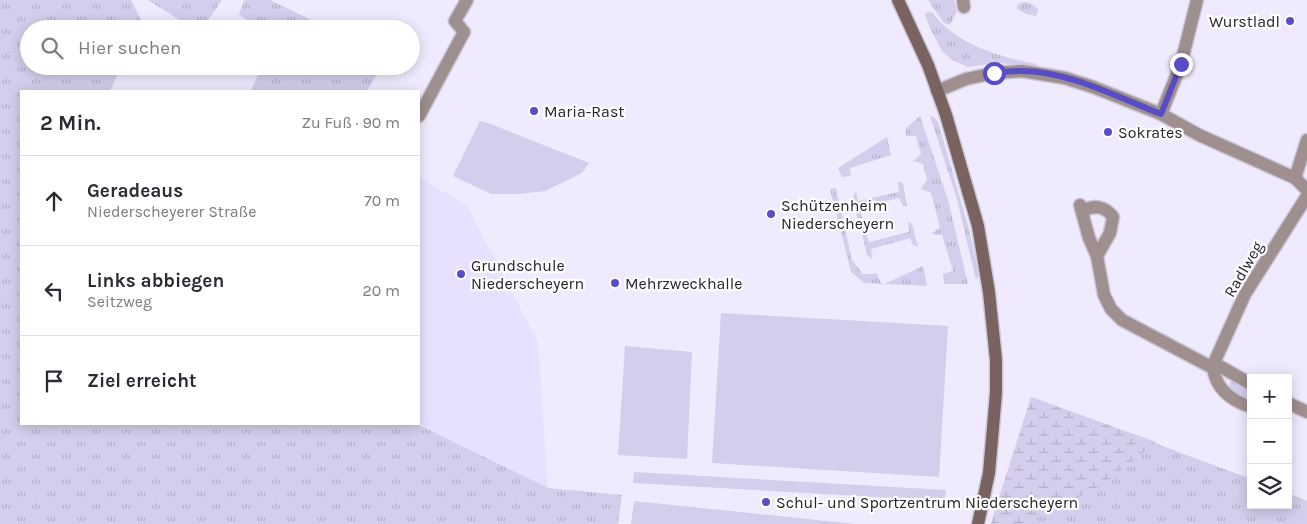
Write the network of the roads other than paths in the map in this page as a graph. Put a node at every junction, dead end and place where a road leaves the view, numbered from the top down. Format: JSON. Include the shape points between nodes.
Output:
{"nodes":[{"id":1,"x":467,"y":0,"type":"edge"},
{"id":2,"x":898,"y":0,"type":"edge"},
{"id":3,"x":1197,"y":0,"type":"edge"},
{"id":4,"x":937,"y":91,"type":"junction"},
{"id":5,"x":420,"y":114,"type":"edge"},
{"id":6,"x":1161,"y":114,"type":"junction"},
{"id":7,"x":1307,"y":140,"type":"edge"},
{"id":8,"x":1295,"y":178,"type":"junction"},
{"id":9,"x":1307,"y":190,"type":"edge"},
{"id":10,"x":1307,"y":196,"type":"edge"},
{"id":11,"x":1096,"y":256,"type":"junction"},
{"id":12,"x":1214,"y":365,"type":"junction"},
{"id":13,"x":1247,"y":382,"type":"edge"},
{"id":14,"x":1247,"y":405,"type":"edge"},
{"id":15,"x":1292,"y":405,"type":"edge"},
{"id":16,"x":1307,"y":412,"type":"edge"},
{"id":17,"x":978,"y":524,"type":"edge"}],
"edges":[{"from":1,"to":5,"type":"street","via":[[455,21],[464,32]]},
{"from":2,"to":4,"type":"main road"},
{"from":3,"to":6,"type":"street","via":[[1181,64]]},
{"from":4,"to":6,"type":"street","via":[[979,76],[1035,72],[1093,87]]},
{"from":4,"to":17,"type":"main road","via":[[978,226],[996,360],[989,473]]},
{"from":6,"to":8,"type":"street"},
{"from":7,"to":8,"type":"street"},
{"from":8,"to":9,"type":"street"},
{"from":10,"to":12,"type":"street","name":"Radlweg","via":[[1245,294]]},
{"from":11,"to":11,"type":"street","via":[[1089,238],[1081,208],[1098,207],[1109,211],[1113,218],[1110,233]]},
{"from":11,"to":12,"type":"street","via":[[1104,296],[1122,320]]},
{"from":12,"to":13,"type":"street"},
{"from":12,"to":14,"type":"street","via":[[1216,378],[1225,392]]},
{"from":15,"to":16,"type":"street"}]}
